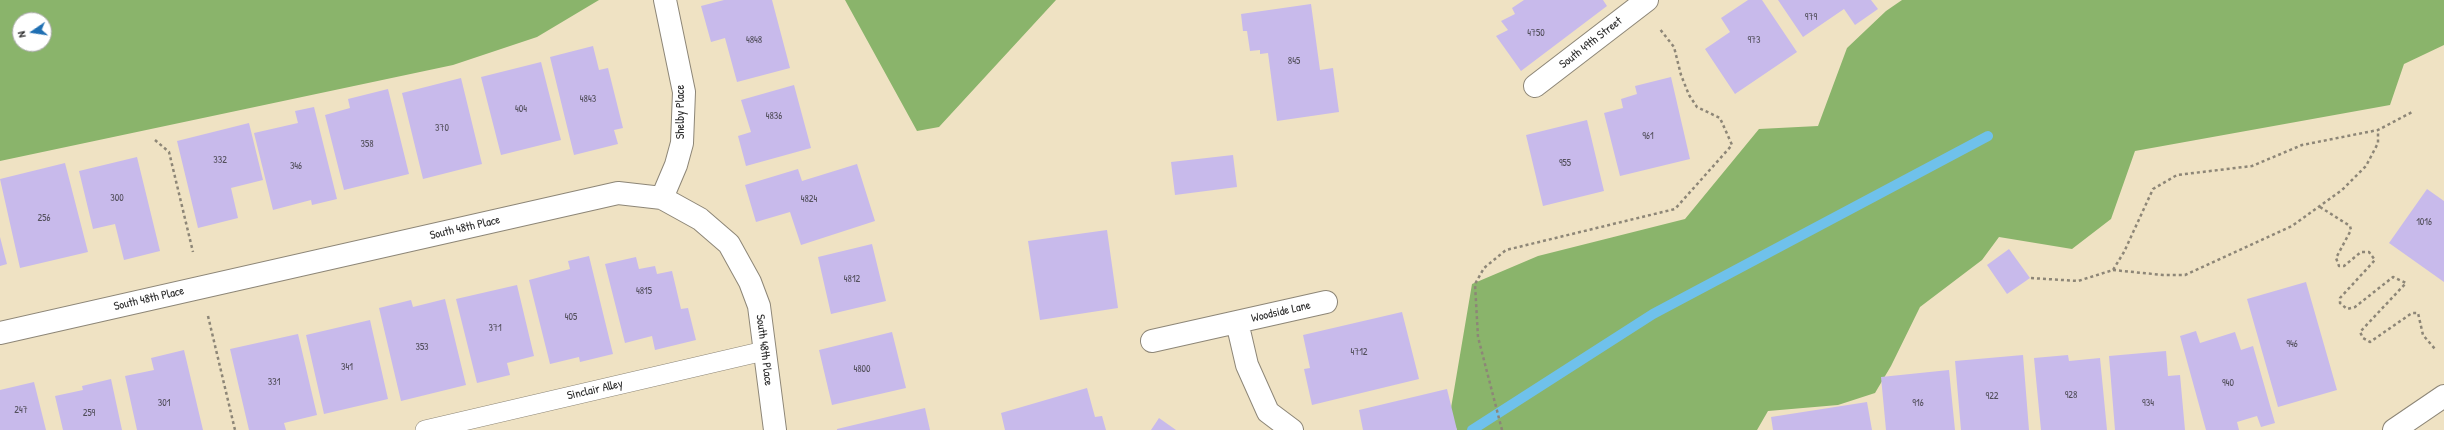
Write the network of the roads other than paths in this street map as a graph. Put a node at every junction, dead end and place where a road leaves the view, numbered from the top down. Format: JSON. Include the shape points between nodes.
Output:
{"nodes":[{"id":1,"x":665,"y":0,"type":"edge"},
{"id":2,"x":1647,"y":0,"type":"edge"},
{"id":3,"x":1535,"y":86,"type":"dead end"},
{"id":4,"x":662,"y":198,"type":"junction"},
{"id":5,"x":1326,"y":302,"type":"dead end"},
{"id":6,"x":1237,"y":322,"type":"junction"},
{"id":7,"x":0,"y":333,"type":"edge"},
{"id":8,"x":1152,"y":342,"type":"dead end"},
{"id":9,"x":764,"y":351,"type":"junction"},
{"id":10,"x":2444,"y":396,"type":"edge"},
{"id":11,"x":425,"y":430,"type":"edge"},
{"id":12,"x":775,"y":430,"type":"edge"},
{"id":13,"x":1292,"y":430,"type":"edge"},
{"id":14,"x":2394,"y":430,"type":"edge"}],
"edges":[{"from":1,"to":4,"type":"street","name":"Shelby Place","via":[[684,92],[682,142],[676,165]]},
{"from":2,"to":3,"type":"street","name":"South 49th Street"},
{"from":4,"to":7,"type":"street","name":"South 48th Place","via":[[618,193]]},
{"from":4,"to":9,"type":"street","name":"South 48th Place","via":[[700,219],[728,244],[750,282],[758,306]]},
{"from":5,"to":6,"type":"street","name":"Woodside Lane"},
{"from":6,"to":8,"type":"street","name":"Woodside Lane"},
{"from":6,"to":13,"type":"street","name":"Woodside Lane","via":[[1247,365],[1268,412]]},
{"from":9,"to":11,"type":"lane","name":"Sinclair Alley"},
{"from":9,"to":12,"type":"street","name":"South 48th Place"},
{"from":10,"to":14,"type":"street"}]}
